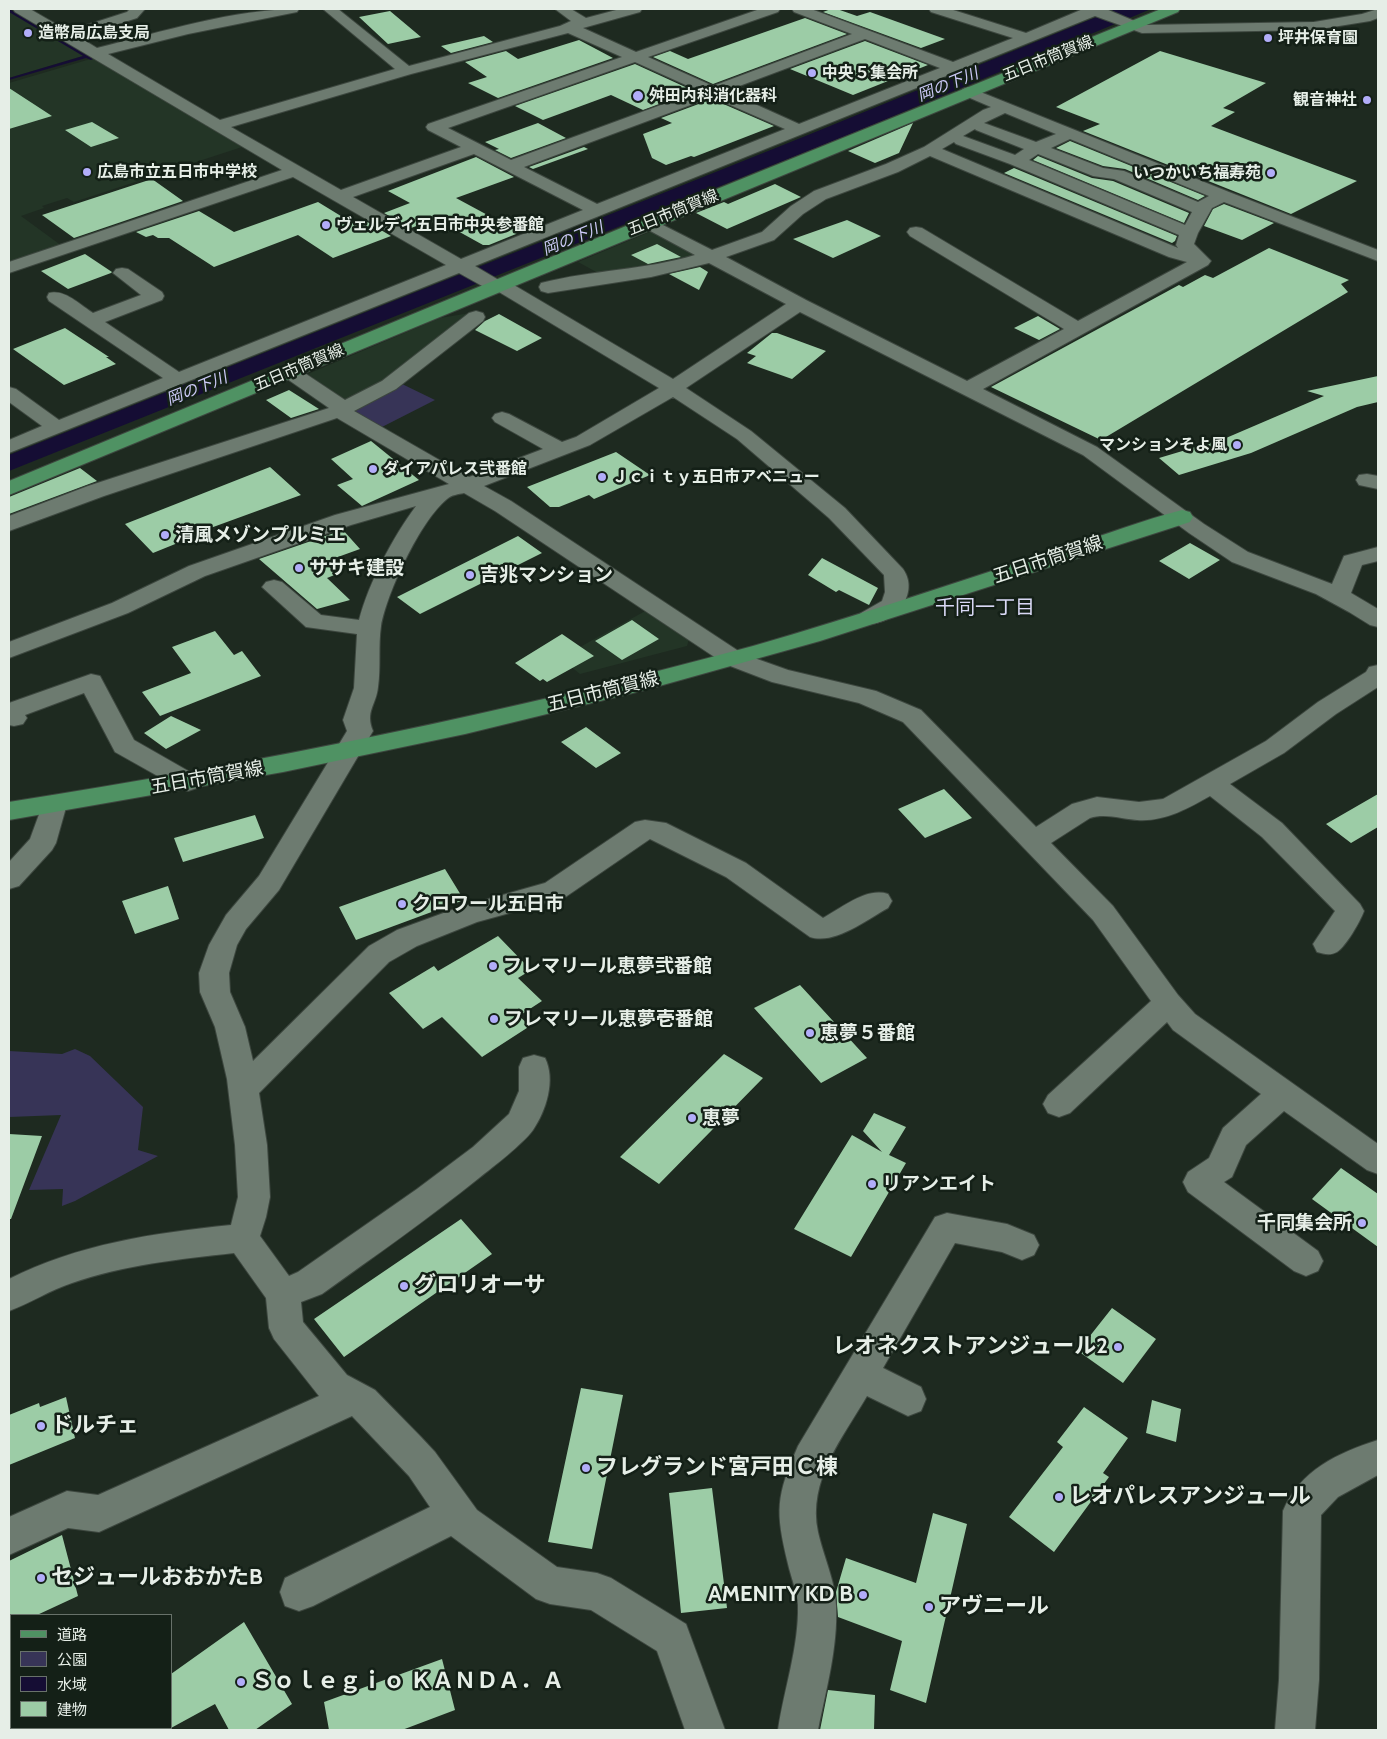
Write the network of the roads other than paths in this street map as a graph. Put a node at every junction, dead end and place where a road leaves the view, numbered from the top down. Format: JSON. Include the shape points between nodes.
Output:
{"nodes":[{"id":1,"x":20,"y":9,"type":"edge"},
{"id":2,"x":138,"y":9,"type":"edge"},
{"id":3,"x":292,"y":9,"type":"edge"},
{"id":4,"x":330,"y":9,"type":"edge"},
{"id":5,"x":562,"y":9,"type":"edge"},
{"id":6,"x":635,"y":9,"type":"edge"},
{"id":7,"x":773,"y":9,"type":"edge"},
{"id":8,"x":799,"y":9,"type":"edge"},
{"id":9,"x":936,"y":9,"type":"edge"},
{"id":10,"x":1173,"y":9,"type":"edge"},
{"id":11,"x":1096,"y":10,"type":"edge"},
{"id":12,"x":1378,"y":13,"type":"edge"},
{"id":13,"x":1131,"y":23,"type":"junction"},
{"id":14,"x":571,"y":27,"type":"junction"},
{"id":15,"x":866,"y":34,"type":"junction"},
{"id":16,"x":68,"y":36,"type":"junction"},
{"id":17,"x":1026,"y":38,"type":"junction"},
{"id":18,"x":96,"y":53,"type":"junction"},
{"id":19,"x":635,"y":57,"type":"junction"},
{"id":20,"x":954,"y":68,"type":"junction"},
{"id":21,"x":406,"y":71,"type":"junction"},
{"id":22,"x":712,"y":91,"type":"junction"},
{"id":23,"x":968,"y":92,"type":"junction"},
{"id":24,"x":1003,"y":108,"type":"junction"},
{"id":25,"x":219,"y":125,"type":"junction"},
{"id":26,"x":982,"y":127,"type":"dead end"},
{"id":27,"x":798,"y":128,"type":"junction"},
{"id":28,"x":1068,"y":134,"type":"junction"},
{"id":29,"x":962,"y":140,"type":"dead end"},
{"id":30,"x":475,"y":148,"type":"junction"},
{"id":31,"x":1037,"y":148,"type":"junction"},
{"id":32,"x":930,"y":150,"type":"junction"},
{"id":33,"x":1016,"y":161,"type":"junction"},
{"id":34,"x":510,"y":166,"type":"junction"},
{"id":35,"x":295,"y":171,"type":"junction"},
{"id":36,"x":340,"y":196,"type":"junction"},
{"id":37,"x":1223,"y":196,"type":"junction"},
{"id":38,"x":1203,"y":210,"type":"junction"},
{"id":39,"x":597,"y":211,"type":"junction"},
{"id":40,"x":649,"y":223,"type":"junction"},
{"id":41,"x":916,"y":232,"type":"dead end"},
{"id":42,"x":1190,"y":233,"type":"junction"},
{"id":43,"x":710,"y":256,"type":"junction"},
{"id":44,"x":1378,"y":256,"type":"edge"},
{"id":45,"x":1202,"y":261,"type":"junction"},
{"id":46,"x":463,"y":267,"type":"junction"},
{"id":47,"x":9,"y":268,"type":"edge"},
{"id":48,"x":122,"y":273,"type":"dead end"},
{"id":49,"x":495,"y":284,"type":"junction"},
{"id":50,"x":548,"y":287,"type":"dead end"},
{"id":51,"x":56,"y":297,"type":"dead end"},
{"id":52,"x":799,"y":304,"type":"junction"},
{"id":53,"x":476,"y":317,"type":"dead end"},
{"id":54,"x":92,"y":320,"type":"junction"},
{"id":55,"x":1078,"y":329,"type":"junction"},
{"id":56,"x":290,"y":372,"type":"junction"},
{"id":57,"x":177,"y":379,"type":"junction"},
{"id":58,"x":673,"y":388,"type":"junction"},
{"id":59,"x":968,"y":389,"type":"junction"},
{"id":60,"x":9,"y":393,"type":"edge"},
{"id":61,"x":339,"y":412,"type":"junction"},
{"id":62,"x":502,"y":418,"type":"dead end"},
{"id":63,"x":56,"y":427,"type":"junction"},
{"id":64,"x":9,"y":447,"type":"edge"},
{"id":65,"x":561,"y":450,"type":"junction"},
{"id":66,"x":468,"y":485,"type":"junction"},
{"id":67,"x":9,"y":489,"type":"edge"},
{"id":68,"x":440,"y":493,"type":"junction"},
{"id":69,"x":1182,"y":517,"type":"junction"},
{"id":70,"x":9,"y":524,"type":"edge"},
{"id":71,"x":1378,"y":554,"type":"edge"},
{"id":72,"x":274,"y":587,"type":"dead end"},
{"id":73,"x":1338,"y":597,"type":"junction"},
{"id":74,"x":869,"y":618,"type":"junction"},
{"id":75,"x":1378,"y":620,"type":"edge"},
{"id":76,"x":369,"y":628,"type":"junction"},
{"id":77,"x":9,"y":650,"type":"edge"},
{"id":78,"x":734,"y":659,"type":"junction"},
{"id":79,"x":1378,"y":675,"type":"edge"},
{"id":80,"x":14,"y":718,"type":"dead end"},
{"id":81,"x":348,"y":752,"type":"junction"},
{"id":82,"x":188,"y":782,"type":"junction"},
{"id":83,"x":1212,"y":784,"type":"junction"},
{"id":84,"x":54,"y":804,"type":"junction"},
{"id":85,"x":9,"y":811,"type":"edge"},
{"id":86,"x":1034,"y":841,"type":"junction"},
{"id":87,"x":9,"y":879,"type":"edge"},
{"id":88,"x":878,"y":901,"type":"dead end"},
{"id":89,"x":1327,"y":944,"type":"dead end"},
{"id":90,"x":1168,"y":1003,"type":"junction"},
{"id":91,"x":534,"y":1067,"type":"dead end"},
{"id":92,"x":244,"y":1089,"type":"junction"},
{"id":93,"x":1283,"y":1093,"type":"junction"},
{"id":94,"x":1059,"y":1104,"type":"dead end"},
{"id":95,"x":1378,"y":1161,"type":"edge"},
{"id":96,"x":242,"y":1238,"type":"junction"},
{"id":97,"x":1022,"y":1245,"type":"dead end"},
{"id":98,"x":1306,"y":1261,"type":"dead end"},
{"id":99,"x":283,"y":1294,"type":"junction"},
{"id":100,"x":9,"y":1296,"type":"edge"},
{"id":101,"x":860,"y":1374,"type":"junction"},
{"id":102,"x":353,"y":1398,"type":"junction"},
{"id":103,"x":908,"y":1399,"type":"dead end"},
{"id":104,"x":1378,"y":1457,"type":"edge"},
{"id":105,"x":458,"y":1512,"type":"junction"},
{"id":106,"x":9,"y":1536,"type":"edge"},
{"id":107,"x":298,"y":1592,"type":"dead end"},
{"id":108,"x":704,"y":1730,"type":"edge"},
{"id":109,"x":798,"y":1730,"type":"edge"},
{"id":110,"x":1295,"y":1730,"type":"edge"}],
"edges":[{"from":1,"to":16,"type":"street"},
{"from":2,"to":16,"type":"street","via":[[132,15]]},
{"from":3,"to":18,"type":"street","via":[[187,30]]},
{"from":4,"to":21,"type":"street"},
{"from":5,"to":14,"type":"street","via":[[581,21]]},
{"from":6,"to":14,"type":"street"},
{"from":7,"to":19,"type":"street"},
{"from":8,"to":15,"type":"street"},
{"from":9,"to":17,"type":"street"},
{"from":10,"to":13,"type":"main road","name":"五日市筒賀線"},
{"from":11,"to":13,"type":"street"},
{"from":11,"to":17,"type":"street"},
{"from":12,"to":13,"type":"street","via":[[1314,26],[1142,29]]},
{"from":13,"to":23,"type":"main road","name":"五日市筒賀線"},
{"from":14,"to":19,"type":"street"},
{"from":14,"to":21,"type":"street"},
{"from":15,"to":20,"type":"street"},
{"from":15,"to":22,"type":"street"},
{"from":16,"to":18,"type":"street"},
{"from":17,"to":20,"type":"street"},
{"from":18,"to":25,"type":"street"},
{"from":19,"to":22,"type":"street"},
{"from":19,"to":30,"type":"street","via":[[434,127]]},
{"from":20,"to":27,"type":"street"},
{"from":21,"to":25,"type":"street"},
{"from":22,"to":27,"type":"street"},
{"from":22,"to":34,"type":"street"},
{"from":23,"to":24,"type":"street"},
{"from":23,"to":40,"type":"main road","name":"五日市筒賀線"},
{"from":24,"to":28,"type":"street"},
{"from":24,"to":32,"type":"street","via":[[989,113]]},
{"from":25,"to":35,"type":"street"},
{"from":26,"to":31,"type":"street"},
{"from":27,"to":39,"type":"street"},
{"from":28,"to":31,"type":"street"},
{"from":28,"to":37,"type":"street"},
{"from":29,"to":33,"type":"street"},
{"from":30,"to":34,"type":"street"},
{"from":30,"to":36,"type":"street"},
{"from":31,"to":33,"type":"street"},
{"from":31,"to":38,"type":"street","via":[[1099,172],[1118,175]]},
{"from":32,"to":43,"type":"street","via":[[820,195],[768,236]]},
{"from":32,"to":45,"type":"street","via":[[1175,253]]},
{"from":33,"to":42,"type":"street"},
{"from":34,"to":39,"type":"street"},
{"from":35,"to":36,"type":"street"},
{"from":35,"to":47,"type":"street"},
{"from":36,"to":46,"type":"street"},
{"from":37,"to":38,"type":"street"},
{"from":37,"to":44,"type":"street"},
{"from":38,"to":42,"type":"street"},
{"from":39,"to":46,"type":"street"},
{"from":40,"to":43,"type":"street"},
{"from":40,"to":49,"type":"main road","name":"五日市筒賀線"},
{"from":41,"to":55,"type":"street"},
{"from":42,"to":45,"type":"street","via":[[1185,245]]},
{"from":43,"to":50,"type":"street","via":[[649,272]]},
{"from":43,"to":52,"type":"street"},
{"from":45,"to":55,"type":"street"},
{"from":46,"to":49,"type":"street"},
{"from":46,"to":57,"type":"street"},
{"from":48,"to":54,"type":"street","via":[[155,296]]},
{"from":49,"to":56,"type":"main road","name":"五日市筒賀線"},
{"from":49,"to":58,"type":"street"},
{"from":51,"to":54,"type":"street"},
{"from":52,"to":58,"type":"street"},
{"from":52,"to":59,"type":"street"},
{"from":53,"to":61,"type":"street","via":[[389,385]]},
{"from":54,"to":57,"type":"street"},
{"from":55,"to":59,"type":"street"},
{"from":56,"to":61,"type":"street","via":[[340,406]]},
{"from":56,"to":67,"type":"main road","name":"五日市筒賀線"},
{"from":57,"to":63,"type":"street"},
{"from":58,"to":65,"type":"street","via":[[594,435]]},
{"from":58,"to":74,"type":"street","via":[[744,435],[837,513],[894,574],[897,592],[892,605]]},
{"from":59,"to":69,"type":"street","via":[[1090,451]]},
{"from":60,"to":63,"type":"street"},
{"from":61,"to":66,"type":"street"},
{"from":61,"to":70,"type":"street","via":[[96,491]]},
{"from":62,"to":65,"type":"street"},
{"from":63,"to":64,"type":"street"},
{"from":65,"to":66,"type":"street"},
{"from":66,"to":68,"type":"street"},
{"from":66,"to":78,"type":"street"},
{"from":68,"to":76,"type":"street","via":[[406,539],[376,600]]},
{"from":68,"to":77,"type":"street","via":[[343,520],[197,571],[120,608]]},
{"from":69,"to":73,"type":"street","via":[[1234,554]]},
{"from":69,"to":74,"type":"main road","name":"五日市筒賀線"},
{"from":71,"to":73,"type":"street","via":[[1352,561]]},
{"from":72,"to":76,"type":"street","via":[[314,622]]},
{"from":73,"to":75,"type":"street"},
{"from":74,"to":78,"type":"main road","name":"五日市筒賀線"},
{"from":76,"to":81,"type":"street","via":[[366,688],[356,720],[360,731]]},
{"from":78,"to":81,"type":"main road","name":"五日市筒賀線","via":[[529,711]]},
{"from":78,"to":86,"type":"street","via":[[781,676],[867,697],[912,716]]},
{"from":79,"to":83,"type":"street","via":[[1275,747]]},
{"from":80,"to":82,"type":"street","via":[[10,711],[91,682],[124,746]]},
{"from":81,"to":82,"type":"main road","name":"五日市筒賀線"},
{"from":81,"to":92,"type":"street","via":[[270,883],[236,922],[218,958],[214,972],[215,992],[230,1027]]},
{"from":82,"to":84,"type":"main road","name":"五日市筒賀線"},
{"from":83,"to":86,"type":"street","via":[[1170,807],[1156,810],[1097,806],[1081,812]]},
{"from":83,"to":89,"type":"street","via":[[1272,830],[1345,904],[1350,911],[1347,919]]},
{"from":84,"to":85,"type":"main road","name":"五日市筒賀線"},
{"from":84,"to":87,"type":"street","via":[[42,843]]},
{"from":86,"to":90,"type":"street","via":[[1103,913]]},
{"from":88,"to":92,"type":"street","via":[[820,930],[736,870],[656,830],[646,829],[554,891],[470,914],[407,938],[379,954]]},
{"from":90,"to":93,"type":"street","via":[[1184,1022]]},
{"from":90,"to":94,"type":"street"},
{"from":91,"to":99,"type":"street","via":[[534,1091],[521,1122],[484,1156],[310,1283]]},
{"from":92,"to":96,"type":"street","via":[[254,1197]]},
{"from":93,"to":95,"type":"street"},
{"from":93,"to":98,"type":"street","via":[[1234,1136],[1221,1167],[1199,1182]]},
{"from":96,"to":99,"type":"street"},
{"from":96,"to":100,"type":"street","via":[[101,1258],[36,1280]]},
{"from":97,"to":101,"type":"street","via":[[1007,1238],[947,1227]]},
{"from":99,"to":102,"type":"street","via":[[286,1328],[334,1387]]},
{"from":101,"to":103,"type":"street"},
{"from":101,"to":109,"type":"street","via":[[800,1483],[799,1530],[818,1603],[817,1629]]},
{"from":102,"to":105,"type":"street","via":[[362,1402],[408,1448]]},
{"from":102,"to":106,"type":"street","via":[[99,1514],[67,1509]]},
{"from":104,"to":110,"type":"street","via":[[1319,1487],[1308,1498],[1302,1511],[1300,1680]]},
{"from":105,"to":107,"type":"street"},
{"from":105,"to":108,"type":"street","via":[[464,1523],[550,1585],[597,1592],[672,1638]]}]}
